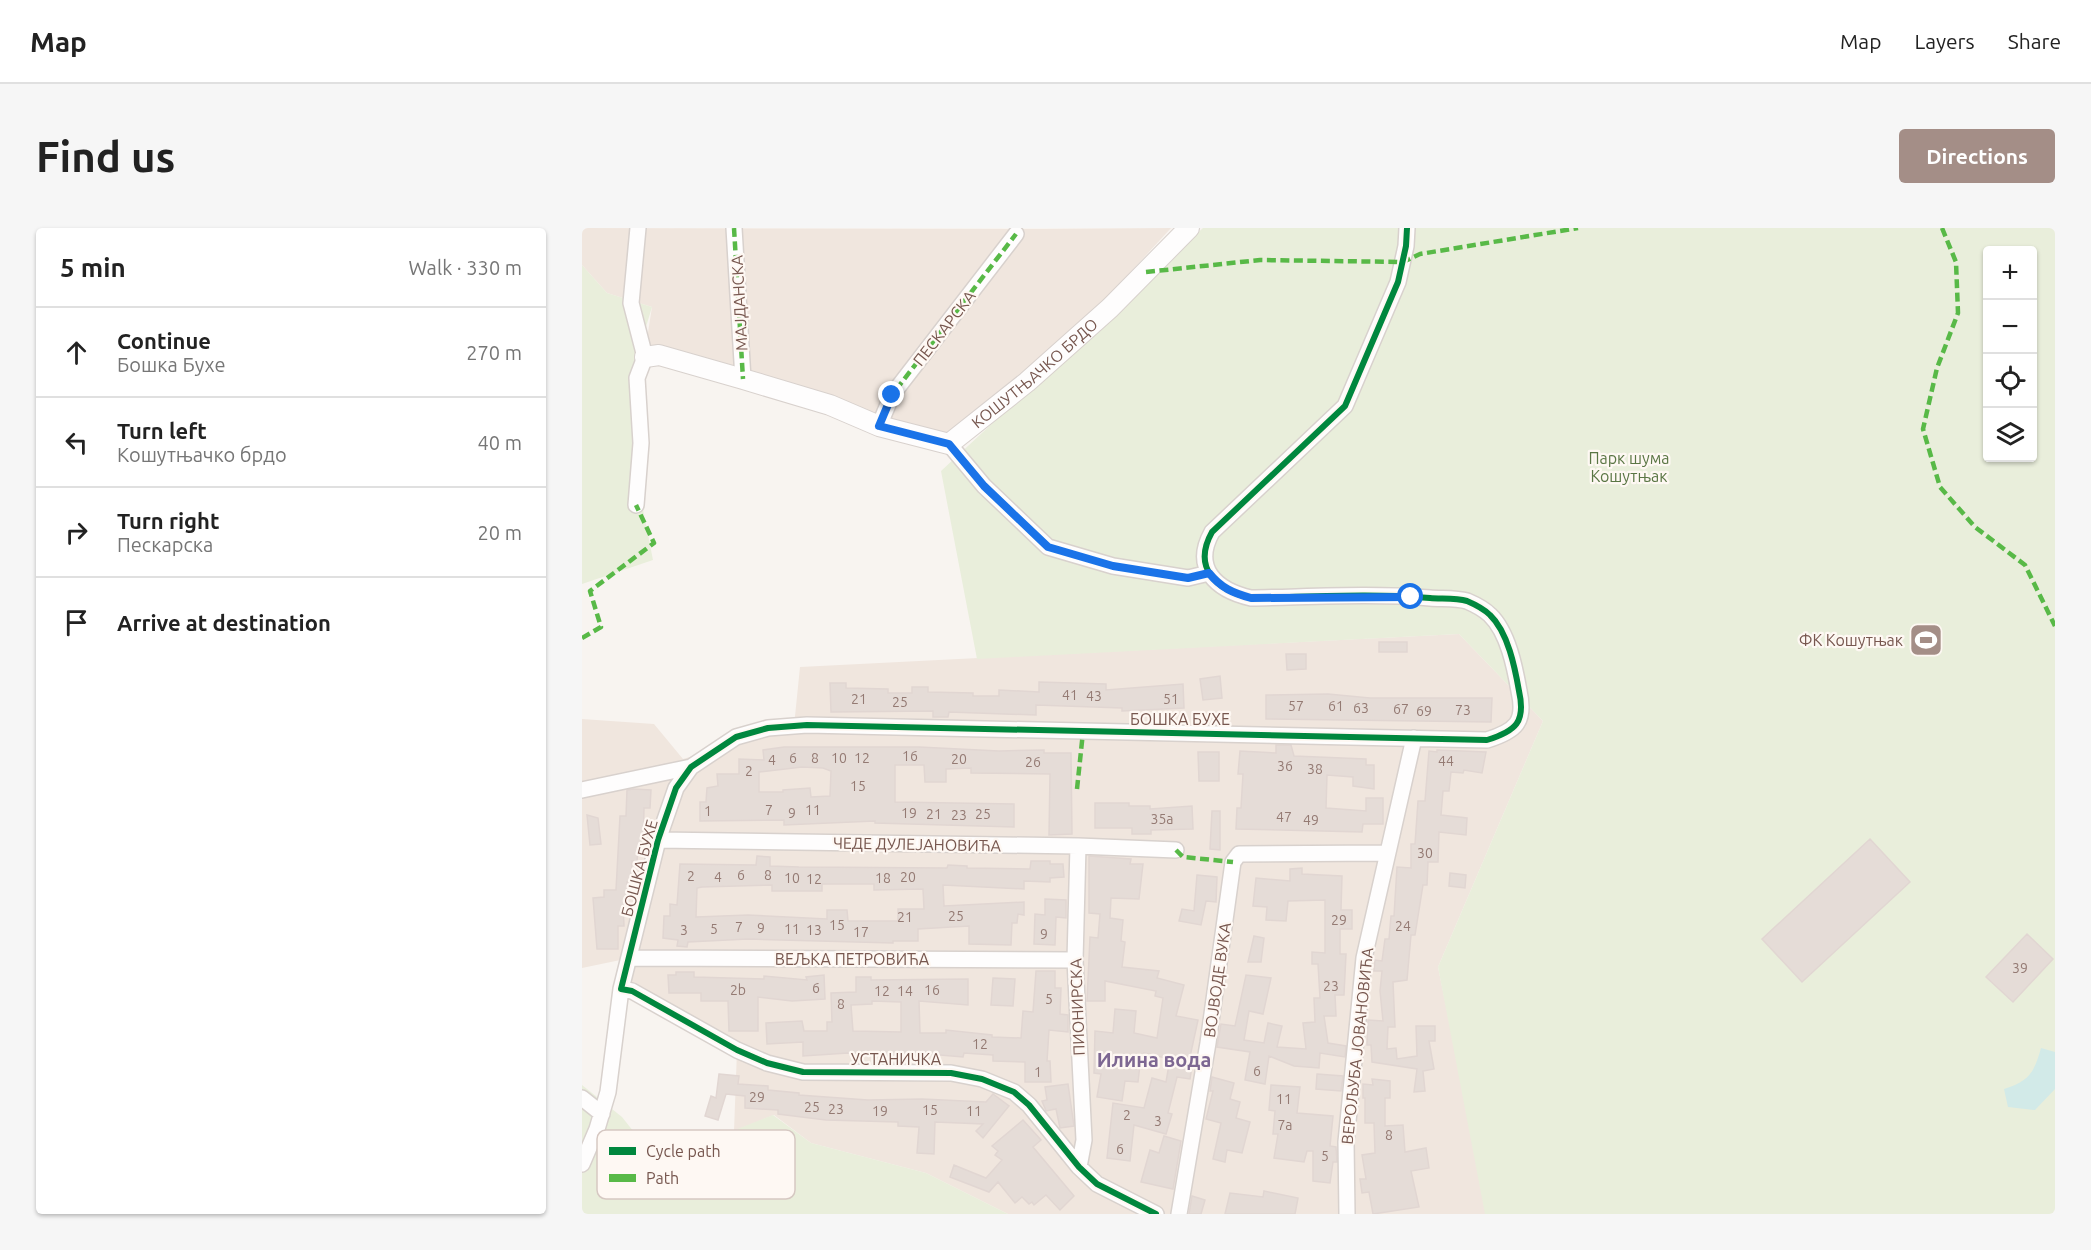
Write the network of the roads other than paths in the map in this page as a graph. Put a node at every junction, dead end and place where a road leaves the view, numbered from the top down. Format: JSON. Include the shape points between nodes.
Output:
{"nodes":[{"id":1,"x":638,"y":228,"type":"edge"},
{"id":2,"x":734,"y":228,"type":"edge"},
{"id":3,"x":1188,"y":228,"type":"edge"},
{"id":4,"x":1407,"y":228,"type":"edge"},
{"id":5,"x":1016,"y":234,"type":"dead end"},
{"id":6,"x":645,"y":357,"type":"junction"},
{"id":7,"x":743,"y":379,"type":"junction"},
{"id":8,"x":879,"y":426,"type":"junction"},
{"id":9,"x":949,"y":444,"type":"junction"},
{"id":10,"x":636,"y":506,"type":"dead end"},
{"id":11,"x":1209,"y":573,"type":"junction"},
{"id":12,"x":1414,"y":738,"type":"junction"},
{"id":13,"x":691,"y":767,"type":"junction"},
{"id":14,"x":582,"y":790,"type":"edge"},
{"id":15,"x":658,"y":840,"type":"junction"},
{"id":16,"x":1078,"y":846,"type":"junction"},
{"id":17,"x":1176,"y":850,"type":"dead end"},
{"id":18,"x":1387,"y":853,"type":"junction"},
{"id":19,"x":630,"y":958,"type":"junction"},
{"id":20,"x":1075,"y":960,"type":"junction"},
{"id":21,"x":621,"y":989,"type":"junction"},
{"id":22,"x":582,"y":1098,"type":"edge"},
{"id":23,"x":602,"y":1114,"type":"junction"},
{"id":24,"x":582,"y":1164,"type":"edge"},
{"id":25,"x":1079,"y":1167,"type":"junction"},
{"id":26,"x":1156,"y":1214,"type":"edge"},
{"id":27,"x":1179,"y":1214,"type":"edge"},
{"id":28,"x":1347,"y":1214,"type":"edge"}],
"edges":[{"from":1,"to":6,"type":"street","via":[[631,303]]},
{"from":2,"to":7,"type":"street","name":"МАЈДАНСКА"},
{"from":3,"to":9,"type":"street","name":"КОШУТЊАЧКО БРДО","via":[[1110,308]]},
{"from":4,"to":11,"type":"street","via":[[1398,282],[1345,406],[1212,532],[1204,547]]},
{"from":5,"to":8,"type":"street","name":"ПЕСКАРСКА","via":[[892,395]]},
{"from":6,"to":7,"type":"street","via":[[659,355]]},
{"from":6,"to":10,"type":"street","via":[[637,378],[641,443]]},
{"from":7,"to":8,"type":"street","via":[[830,405]]},
{"from":8,"to":9,"type":"street"},
{"from":9,"to":11,"type":"street","via":[[984,486],[1048,547],[1113,566],[1188,578]]},
{"from":11,"to":12,"type":"street","name":"БОШКА БУХЕ","via":[[1226,589],[1251,598],[1411,597],[1466,601],[1488,613],[1499,624],[1517,677],[1521,718],[1504,735],[1487,740]]},
{"from":12,"to":13,"type":"street","name":"БОШКА БУХЕ","via":[[807,725],[768,728],[736,737]]},
{"from":12,"to":18,"type":"street","name":"ВЕРОЉУБА ЈОВАНОВИЋА"},
{"from":13,"to":14,"type":"street"},
{"from":13,"to":15,"type":"street","name":"БОШКА БУХЕ","via":[[676,789]]},
{"from":15,"to":16,"type":"street","name":"ЧЕДЕ ДУЛЕЈАНОВИЋА"},
{"from":15,"to":19,"type":"street","name":"БОШКА БУХЕ"},
{"from":16,"to":17,"type":"street","name":"ЧЕДЕ ДУЛЕЈАНОВИЋА"},
{"from":16,"to":20,"type":"street","name":"ПИОНИРСКА"},
{"from":18,"to":27,"type":"street","name":"ВОЈВОДЕ ВУКА","via":[[1239,854],[1233,862]]},
{"from":18,"to":28,"type":"street","name":"ВЕРОЉУБА ЈОВАНОВИЋА","via":[[1360,988],[1346,1142]]},
{"from":19,"to":20,"type":"street","name":"ВЕЉКА ПЕТРОВИЋА"},
{"from":19,"to":21,"type":"street","name":"БОШКА БУХЕ"},
{"from":20,"to":25,"type":"street","name":"ПИОНИРСКА","via":[[1084,1140]]},
{"from":21,"to":23,"type":"street","name":"БОШКА БУХЕ"},
{"from":21,"to":25,"type":"street","name":"УСТАНИЧКА","via":[[632,991],[737,1050],[803,1072],[951,1073],[982,1079],[1014,1092],[1029,1105]]},
{"from":22,"to":23,"type":"street"},
{"from":23,"to":24,"type":"street","name":"БОШКА БУХЕ"},
{"from":25,"to":26,"type":"street","name":"УСТАНИЧКА","via":[[1097,1184]]}]}
